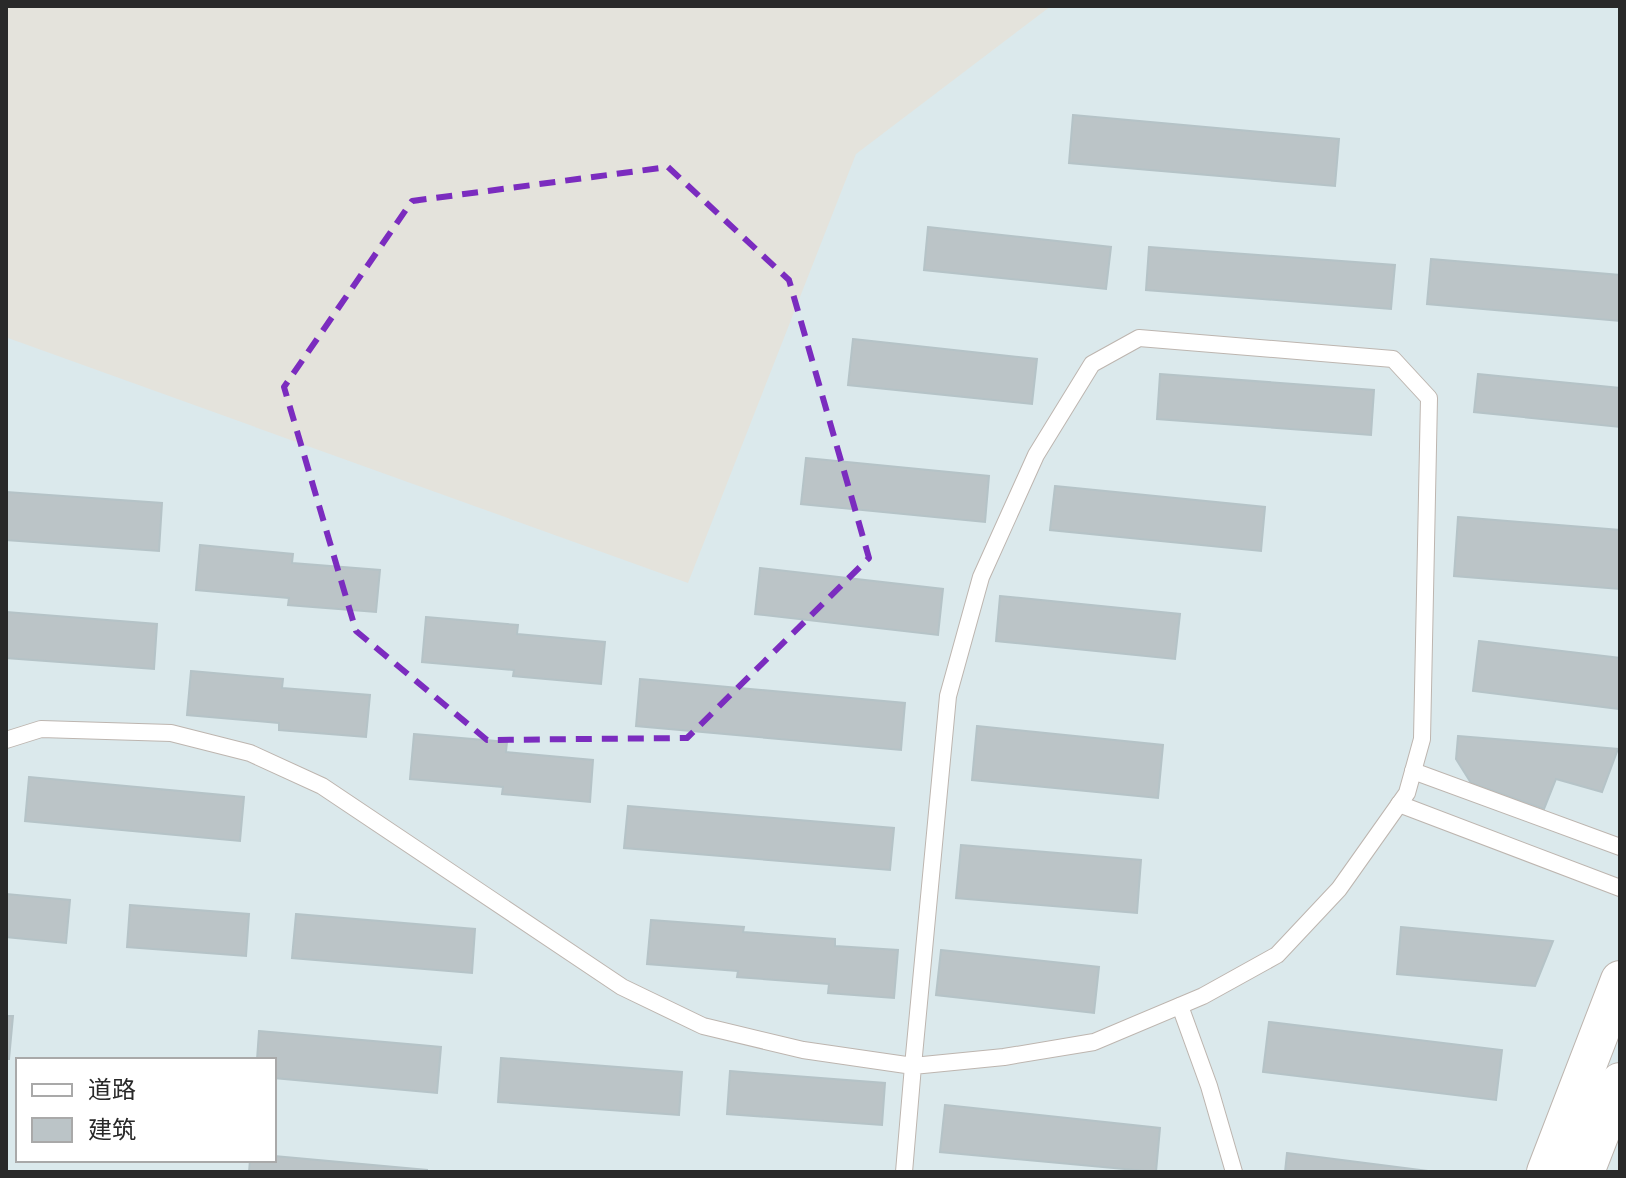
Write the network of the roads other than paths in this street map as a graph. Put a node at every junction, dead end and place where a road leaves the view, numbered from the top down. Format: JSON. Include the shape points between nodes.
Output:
{"nodes":[{"id":1,"x":6,"y":740,"type":"edge"},
{"id":2,"x":1413,"y":771,"type":"junction"},
{"id":3,"x":1399,"y":804,"type":"junction"},
{"id":4,"x":1620,"y":847,"type":"edge"},
{"id":5,"x":1620,"y":888,"type":"edge"},
{"id":6,"x":1620,"y":980,"type":"edge"},
{"id":7,"x":1180,"y":1006,"type":"junction"},
{"id":8,"x":913,"y":1066,"type":"junction"},
{"id":9,"x":1620,"y":1082,"type":"edge"},
{"id":10,"x":904,"y":1172,"type":"edge"},
{"id":11,"x":1234,"y":1172,"type":"edge"},
{"id":12,"x":1546,"y":1172,"type":"edge"},
{"id":13,"x":1585,"y":1172,"type":"edge"}],
"edges":[{"from":1,"to":8,"type":"lane","via":[[41,729],[171,733],[250,753],[322,786],[622,987],[703,1026],[803,1050]]},
{"from":2,"to":3,"type":"lane"},
{"from":2,"to":4,"type":"lane"},
{"from":2,"to":8,"type":"lane","via":[[1422,739],[1429,398],[1393,359],[1139,338],[1092,364],[1036,455],[981,577],[948,696]]},
{"from":3,"to":5,"type":"lane"},
{"from":3,"to":7,"type":"lane","via":[[1339,889],[1277,955]]},
{"from":6,"to":12,"type":"street"},
{"from":7,"to":8,"type":"lane","via":[[1094,1042]]},
{"from":7,"to":11,"type":"lane"},
{"from":8,"to":10,"type":"lane"},
{"from":9,"to":13,"type":"street"}]}
